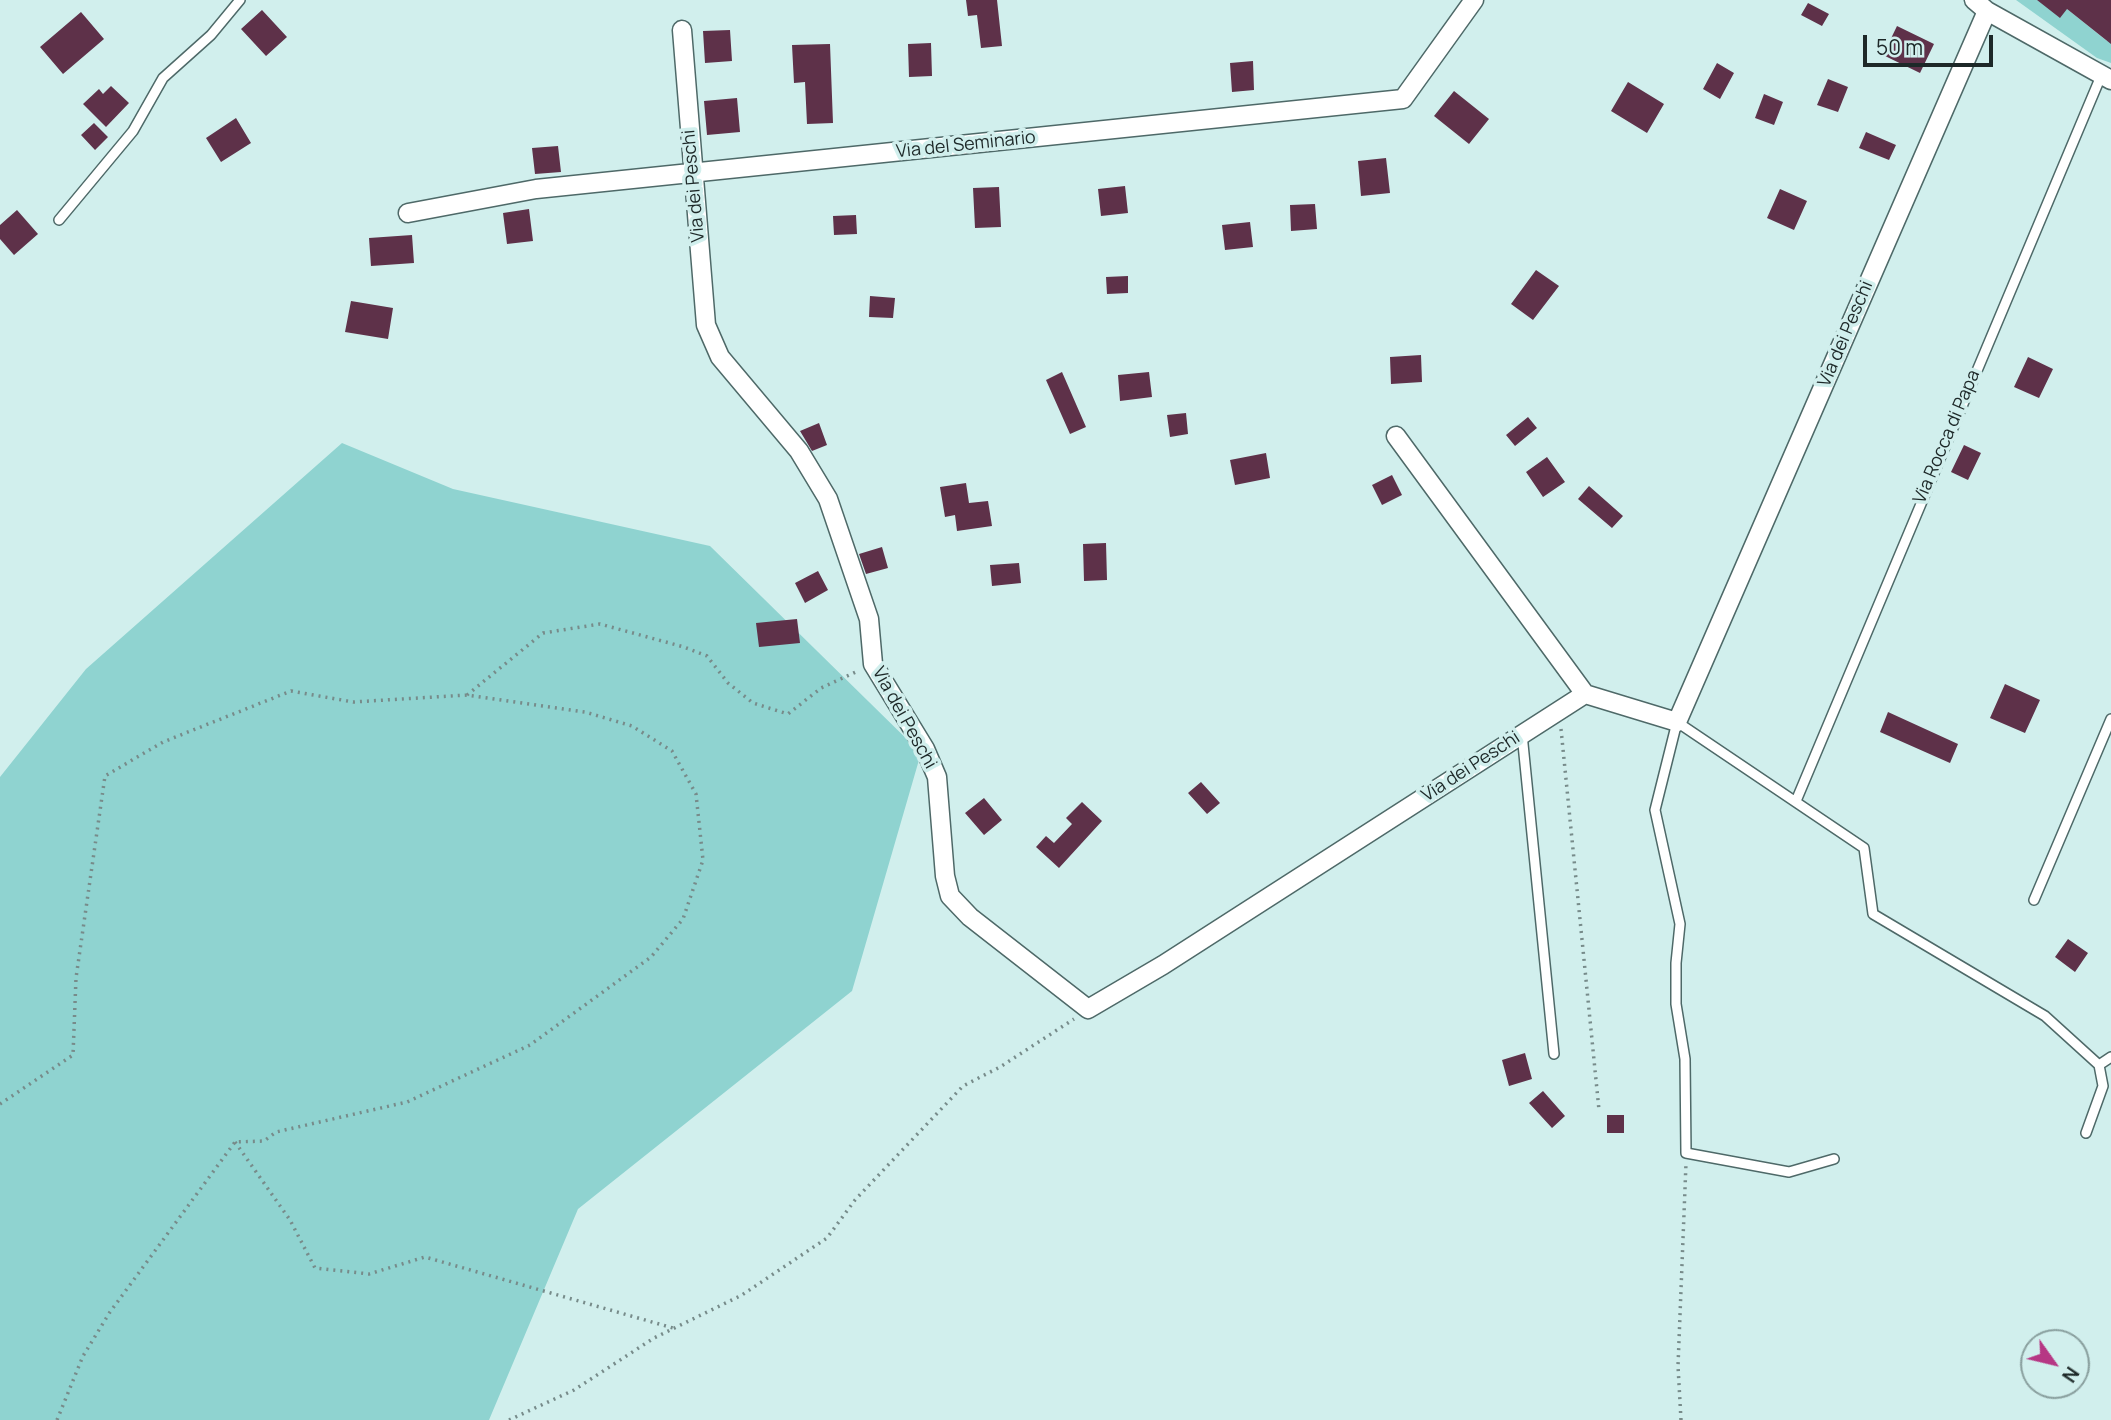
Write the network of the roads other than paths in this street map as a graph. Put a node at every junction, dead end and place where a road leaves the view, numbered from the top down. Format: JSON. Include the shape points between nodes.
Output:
{"nodes":[{"id":1,"x":240,"y":0,"type":"edge"},
{"id":2,"x":1474,"y":0,"type":"edge"},
{"id":3,"x":1980,"y":5,"type":"edge"},
{"id":4,"x":682,"y":30,"type":"dead end"},
{"id":5,"x":2106,"y":78,"type":"edge"},
{"id":6,"x":692,"y":173,"type":"junction"},
{"id":7,"x":408,"y":214,"type":"dead end"},
{"id":8,"x":60,"y":220,"type":"dead end"},
{"id":9,"x":1396,"y":436,"type":"dead end"},
{"id":10,"x":1585,"y":694,"type":"junction"},
{"id":11,"x":2111,"y":719,"type":"edge"},
{"id":12,"x":1677,"y":722,"type":"junction"},
{"id":13,"x":1522,"y":734,"type":"junction"},
{"id":14,"x":1796,"y":800,"type":"junction"},
{"id":15,"x":2034,"y":900,"type":"dead end"},
{"id":16,"x":1554,"y":1054,"type":"dead end"},
{"id":17,"x":2111,"y":1057,"type":"edge"},
{"id":18,"x":2099,"y":1065,"type":"junction"},
{"id":19,"x":2086,"y":1133,"type":"dead end"},
{"id":20,"x":1835,"y":1159,"type":"dead end"}],
"edges":[{"from":1,"to":8,"type":"lane","via":[[211,36],[163,78],[133,131]]},
{"from":2,"to":6,"type":"street","name":"Via del Seminario","via":[[1403,99]]},
{"from":3,"to":5,"type":"street","name":"Via Rocca di Papa"},
{"from":3,"to":12,"type":"street","name":"Via dei Peschi"},
{"from":4,"to":6,"type":"street","name":"Via dei Peschi"},
{"from":5,"to":14,"type":"lane","name":"Via Rocca di Papa"},
{"from":6,"to":7,"type":"street","name":"Via del Seminario","via":[[536,189]]},
{"from":6,"to":13,"type":"street","name":"Via dei Peschi","via":[[706,325],[720,357],[799,451],[828,499],[869,619],[873,664],[937,777],[950,896],[970,917],[1088,1009],[1164,965]]},
{"from":9,"to":10,"type":"street"},
{"from":10,"to":12,"type":"street"},
{"from":10,"to":13,"type":"street","name":"Via dei Peschi"},
{"from":11,"to":15,"type":"lane"},
{"from":12,"to":14,"type":"lane"},
{"from":12,"to":20,"type":"lane","via":[[1654,810],[1680,924],[1676,1004],[1685,1059],[1686,1153],[1789,1172]]},
{"from":13,"to":16,"type":"lane"},
{"from":14,"to":18,"type":"lane","via":[[1864,848],[1873,914],[2045,1017]]},
{"from":17,"to":18,"type":"lane"},
{"from":18,"to":19,"type":"lane","via":[[2103,1086]]}]}
